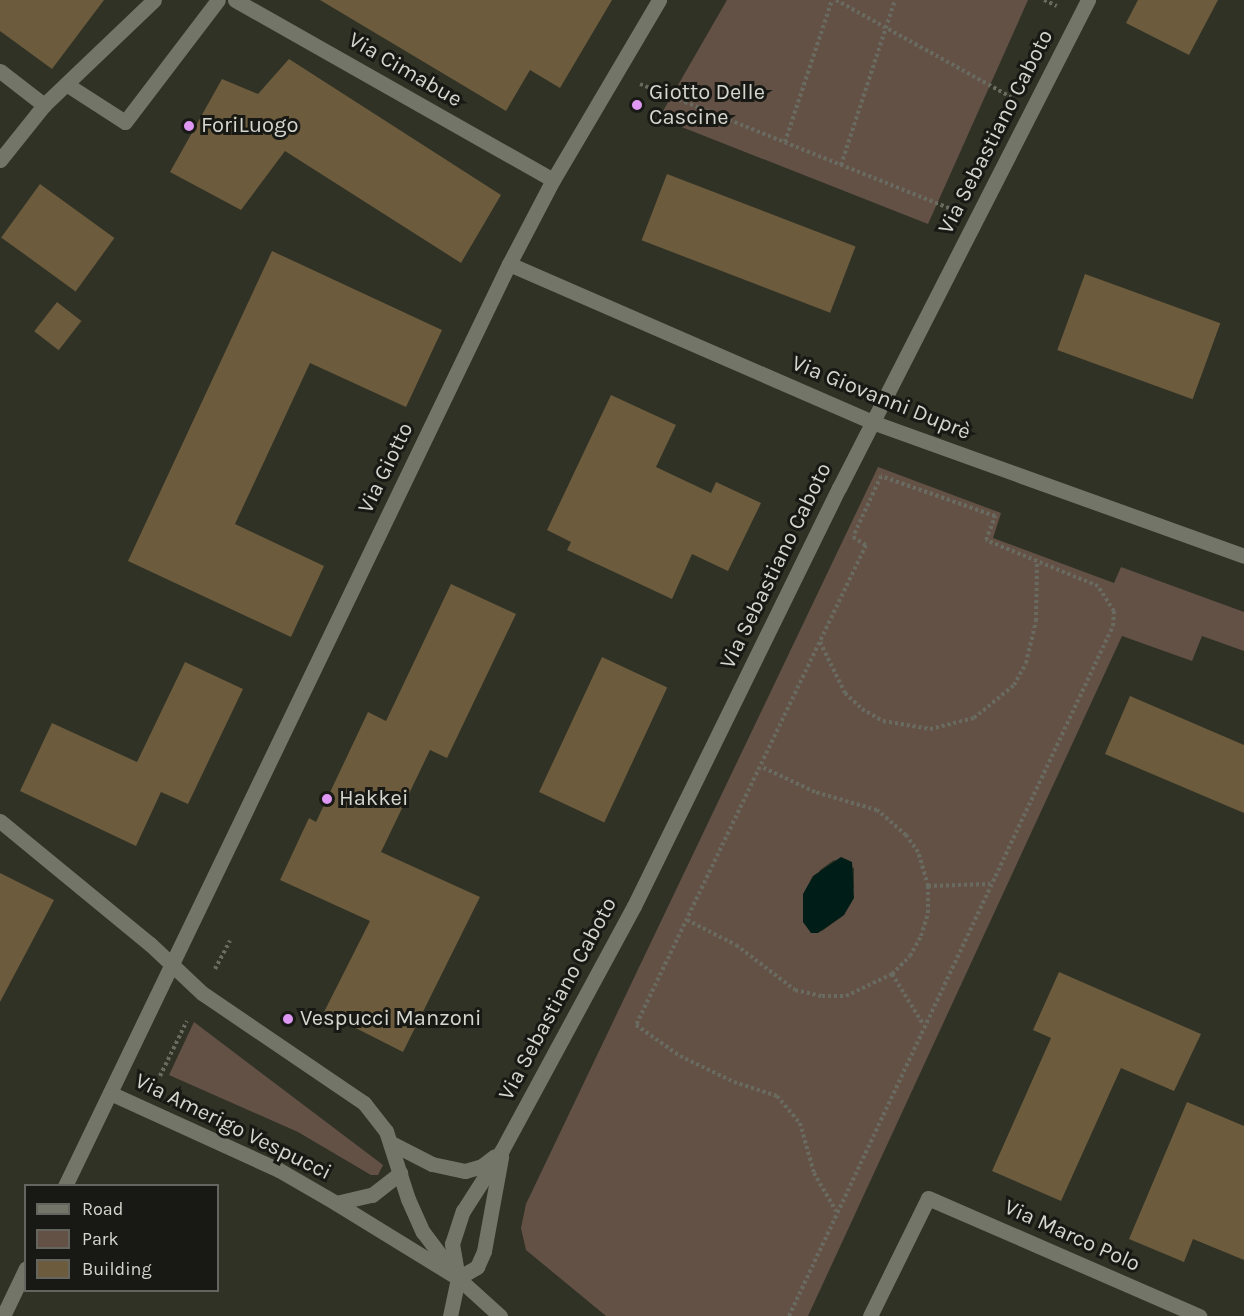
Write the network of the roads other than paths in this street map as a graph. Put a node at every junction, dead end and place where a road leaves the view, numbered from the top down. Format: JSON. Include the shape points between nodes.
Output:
{"nodes":[{"id":1,"x":153,"y":0,"type":"edge"},
{"id":2,"x":218,"y":0,"type":"edge"},
{"id":3,"x":235,"y":0,"type":"edge"},
{"id":4,"x":659,"y":0,"type":"edge"},
{"id":5,"x":1088,"y":0,"type":"edge"},
{"id":6,"x":0,"y":71,"type":"edge"},
{"id":7,"x":66,"y":84,"type":"junction"},
{"id":8,"x":44,"y":105,"type":"junction"},
{"id":9,"x":0,"y":160,"type":"edge"},
{"id":10,"x":553,"y":180,"type":"junction"},
{"id":11,"x":509,"y":264,"type":"junction"},
{"id":12,"x":872,"y":422,"type":"junction"},
{"id":13,"x":1244,"y":556,"type":"edge"},
{"id":14,"x":0,"y":821,"type":"edge"},
{"id":15,"x":170,"y":964,"type":"junction"},
{"id":16,"x":110,"y":1093,"type":"junction"},
{"id":17,"x":391,"y":1143,"type":"junction"},
{"id":18,"x":502,"y":1150,"type":"junction"},
{"id":19,"x":400,"y":1173,"type":"junction"},
{"id":20,"x":65,"y":1184,"type":"edge"},
{"id":21,"x":336,"y":1203,"type":"junction"},
{"id":22,"x":24,"y":1272,"type":"edge"},
{"id":23,"x":458,"y":1278,"type":"junction"},
{"id":24,"x":3,"y":1316,"type":"edge"},
{"id":25,"x":450,"y":1316,"type":"edge"},
{"id":26,"x":500,"y":1316,"type":"edge"},
{"id":27,"x":870,"y":1316,"type":"edge"},
{"id":28,"x":1199,"y":1316,"type":"edge"}],
"edges":[{"from":1,"to":7,"type":"street"},
{"from":2,"to":7,"type":"street","via":[[124,122]]},
{"from":3,"to":10,"type":"street","name":"Via Cimabue"},
{"from":4,"to":10,"type":"street","name":"Via Giotto"},
{"from":5,"to":12,"type":"street","name":"Via Sebastiano Caboto"},
{"from":6,"to":8,"type":"street"},
{"from":7,"to":8,"type":"street"},
{"from":8,"to":9,"type":"street"},
{"from":10,"to":11,"type":"street","name":"Via Giotto"},
{"from":11,"to":12,"type":"street","name":"Via Giovanni Duprè"},
{"from":11,"to":15,"type":"street","name":"Via Giotto"},
{"from":12,"to":13,"type":"street","name":"Via Giovanni Duprè"},
{"from":12,"to":18,"type":"street","name":"Via Sebastiano Caboto","via":[[634,906]]},
{"from":14,"to":15,"type":"street","name":"Via Amerigo Vespucci"},
{"from":15,"to":16,"type":"street","name":"Via Giotto"},
{"from":15,"to":17,"type":"street","name":"Via Amerigo Vespucci","via":[[202,993],[364,1102]]},
{"from":16,"to":20,"type":"street","name":"Via Giotto"},
{"from":16,"to":21,"type":"street","name":"Via Amerigo Vespucci","via":[[279,1170]]},
{"from":17,"to":18,"type":"street","name":"Via Sebastiano Caboto","via":[[432,1164],[465,1171],[482,1166]]},
{"from":17,"to":19,"type":"street","name":"Via Amerigo Vespucci"},
{"from":18,"to":23,"type":"street","name":"Via Sebastiano Caboto","via":[[469,1199],[458,1225],[452,1250]]},
{"from":18,"to":23,"type":"street","name":"Via Sebastiano Caboto","via":[[484,1251],[477,1267]]},
{"from":19,"to":21,"type":"street","name":"Via Amerigo Vespucci","via":[[372,1195]]},
{"from":19,"to":23,"type":"street","name":"Via Amerigo Vespucci","via":[[423,1232]]},
{"from":21,"to":23,"type":"street","name":"Via Amerigo Vespucci"},
{"from":22,"to":24,"type":"street"},
{"from":23,"to":25,"type":"street"},
{"from":23,"to":26,"type":"street","name":"Via Amerigo Vespucci"},
{"from":27,"to":28,"type":"street","name":"Via Marco Polo","via":[[928,1198]]}]}
